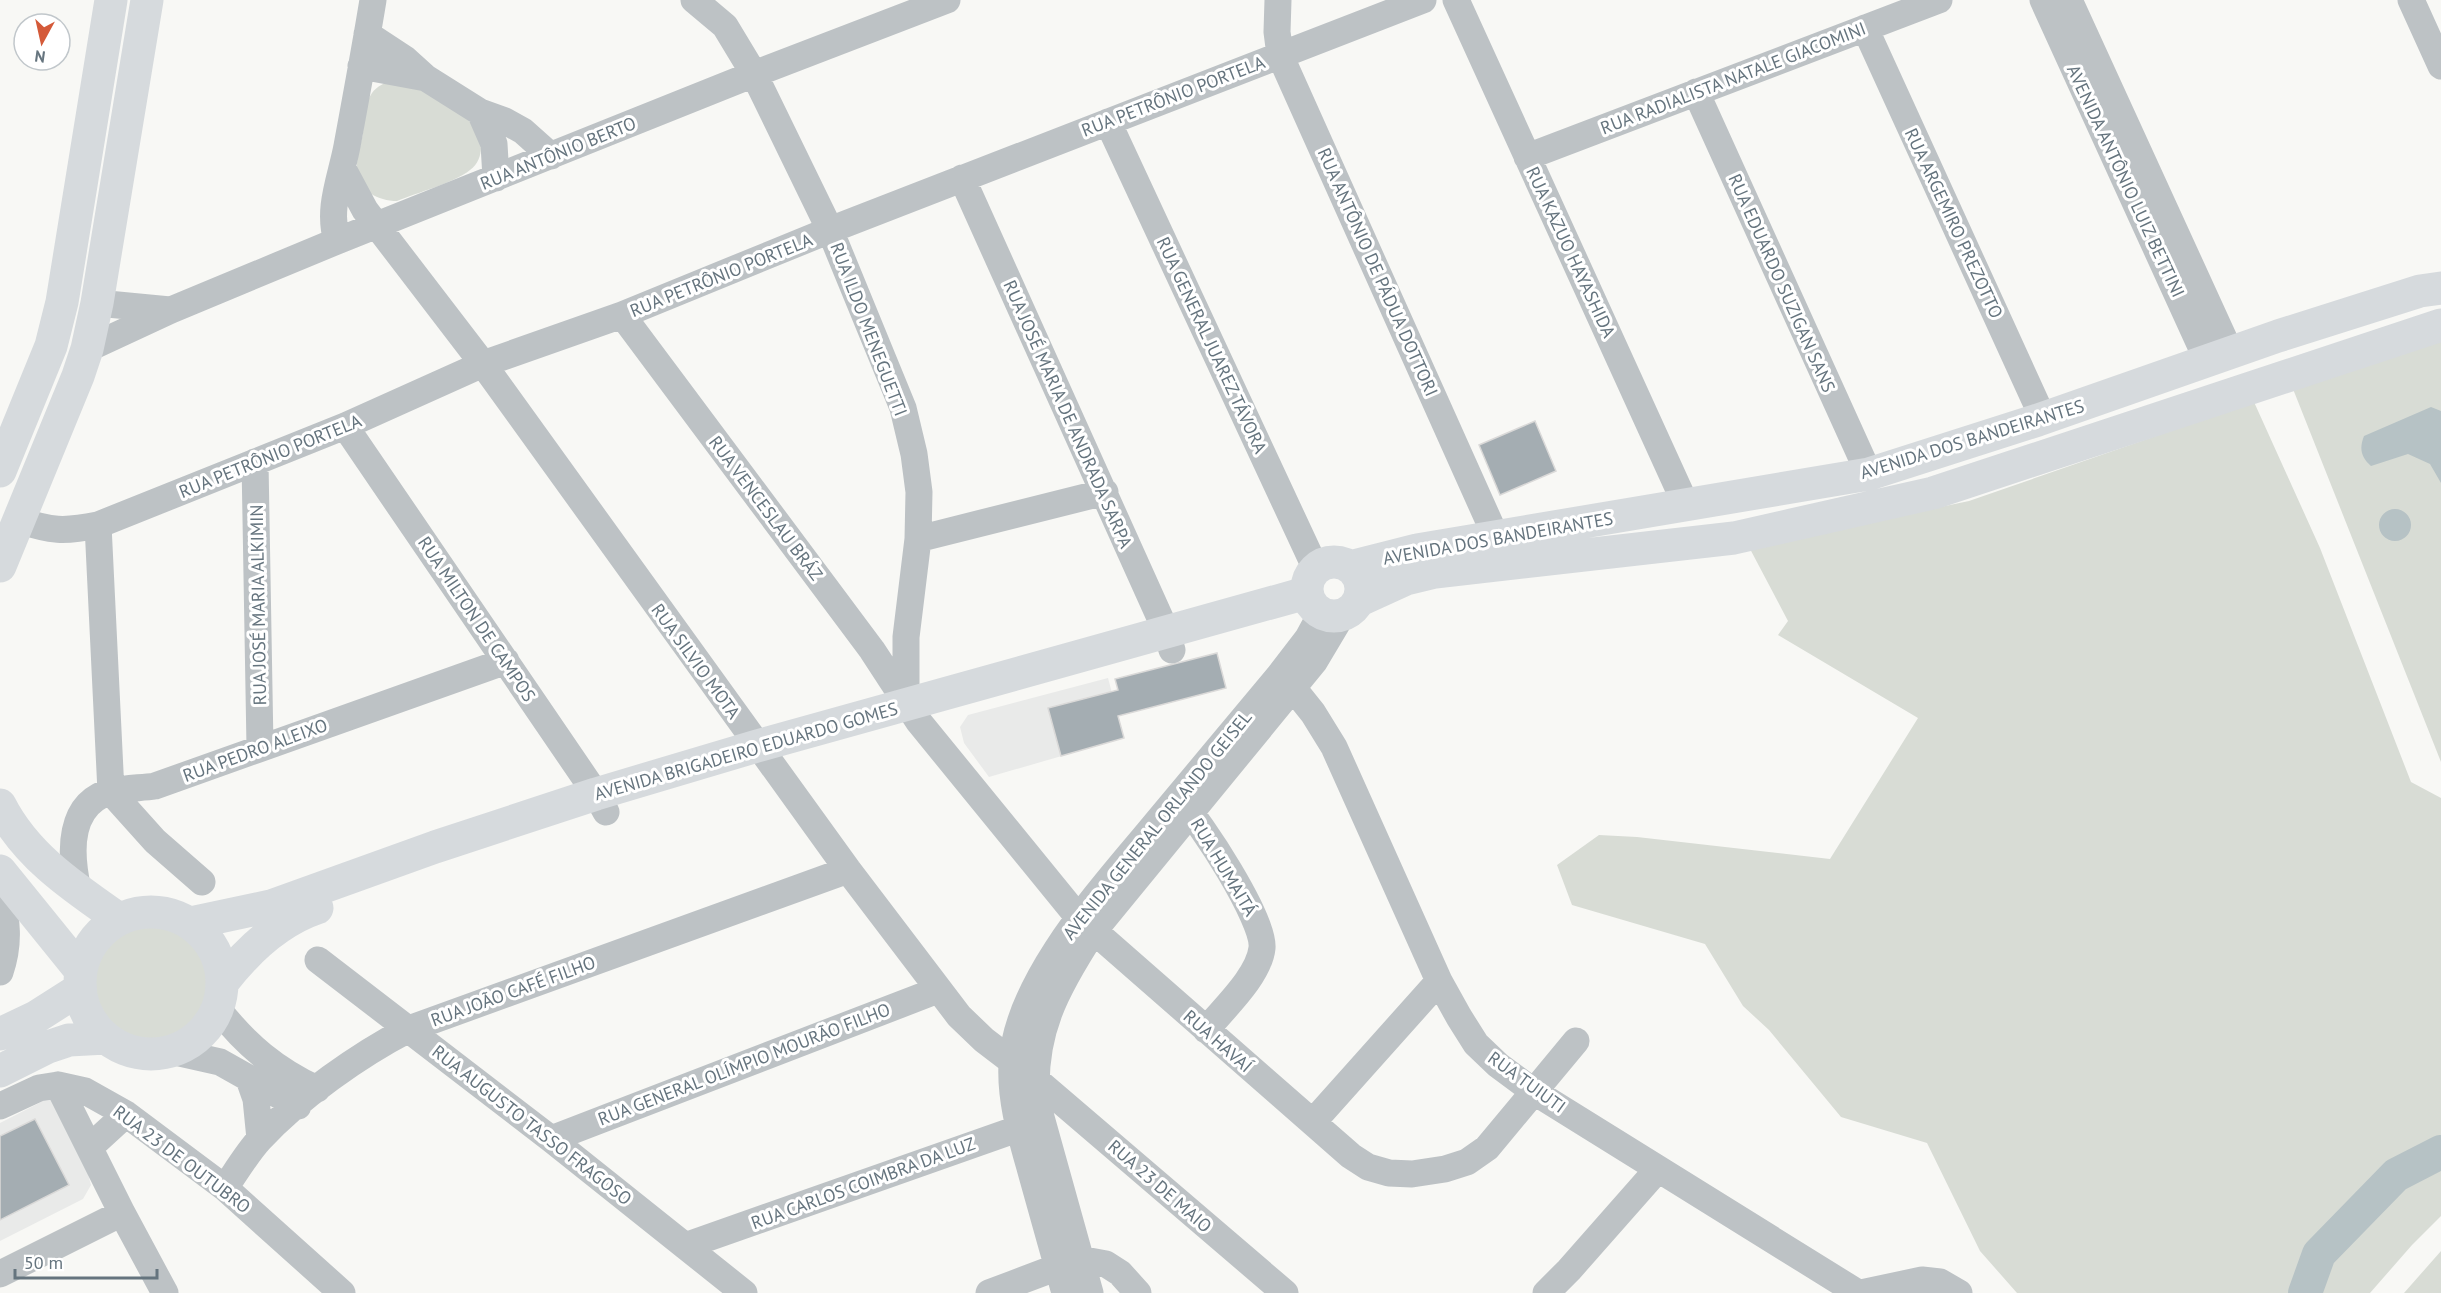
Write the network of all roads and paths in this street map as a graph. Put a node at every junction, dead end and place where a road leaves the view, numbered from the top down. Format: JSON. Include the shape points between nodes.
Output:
{"nodes":[{"id":1,"x":111,"y":0,"type":"edge"},
{"id":2,"x":147,"y":0,"type":"edge"},
{"id":3,"x":373,"y":0,"type":"edge"},
{"id":4,"x":694,"y":0,"type":"edge"},
{"id":5,"x":947,"y":0,"type":"edge"},
{"id":6,"x":1423,"y":0,"type":"edge"},
{"id":7,"x":1456,"y":0,"type":"edge"},
{"id":8,"x":1940,"y":0,"type":"edge"},
{"id":9,"x":2043,"y":0,"type":"edge"},
{"id":10,"x":2069,"y":0,"type":"edge"},
{"id":11,"x":2411,"y":0,"type":"edge"},
{"id":12,"x":1279,"y":1,"type":"edge"},
{"id":13,"x":914,"y":6,"type":"edge"},
{"id":14,"x":1865,"y":28,"type":"junction"},
{"id":15,"x":367,"y":34,"type":"junction"},
{"id":16,"x":1309,"y":44,"type":"junction"},
{"id":17,"x":1280,"y":55,"type":"junction"},
{"id":18,"x":361,"y":66,"type":"junction"},
{"id":19,"x":2441,"y":66,"type":"edge"},
{"id":20,"x":754,"y":74,"type":"junction"},
{"id":21,"x":426,"y":78,"type":"junction"},
{"id":22,"x":1696,"y":92,"type":"junction"},
{"id":23,"x":480,"y":112,"type":"junction"},
{"id":24,"x":1108,"y":122,"type":"junction"},
{"id":25,"x":551,"y":156,"type":"junction"},
{"id":26,"x":1527,"y":157,"type":"junction"},
{"id":27,"x":343,"y":169,"type":"junction"},
{"id":28,"x":496,"y":178,"type":"junction"},
{"id":29,"x":962,"y":178,"type":"junction"},
{"id":30,"x":378,"y":224,"type":"junction"},
{"id":31,"x":830,"y":230,"type":"junction"},
{"id":32,"x":337,"y":240,"type":"junction"},
{"id":33,"x":2441,"y":288,"type":"edge"},
{"id":34,"x":97,"y":303,"type":"junction"},
{"id":35,"x":171,"y":310,"type":"junction"},
{"id":36,"x":622,"y":315,"type":"junction"},
{"id":37,"x":2441,"y":325,"type":"edge"},
{"id":38,"x":87,"y":349,"type":"junction"},
{"id":39,"x":2220,"y":358,"type":"junction"},
{"id":40,"x":483,"y":364,"type":"junction"},
{"id":41,"x":2043,"y":418,"type":"junction"},
{"id":42,"x":345,"y":426,"type":"junction"},
{"id":43,"x":2082,"y":442,"type":"junction"},
{"id":44,"x":255,"y":462,"type":"junction"},
{"id":45,"x":0,"y":471,"type":"edge"},
{"id":46,"x":1869,"y":474,"type":"junction"},
{"id":47,"x":1105,"y":492,"type":"junction"},
{"id":48,"x":1686,"y":505,"type":"junction"},
{"id":49,"x":18,"y":520,"type":"junction"},
{"id":50,"x":98,"y":525,"type":"junction"},
{"id":51,"x":1496,"y":537,"type":"junction"},
{"id":52,"x":918,"y":539,"type":"junction"},
{"id":53,"x":0,"y":566,"type":"edge"},
{"id":54,"x":1327,"y":600,"type":"junction"},
{"id":55,"x":906,"y":637,"type":"junction"},
{"id":56,"x":1169,"y":640,"type":"junction"},
{"id":57,"x":872,"y":650,"type":"junction"},
{"id":58,"x":506,"y":661,"type":"junction"},
{"id":59,"x":1293,"y":688,"type":"junction"},
{"id":60,"x":912,"y":713,"type":"junction"},
{"id":61,"x":260,"y":747,"type":"junction"},
{"id":62,"x":764,"y":755,"type":"junction"},
{"id":63,"x":111,"y":792,"type":"junction"},
{"id":64,"x":601,"y":803,"type":"junction"},
{"id":65,"x":0,"y":805,"type":"edge"},
{"id":66,"x":1184,"y":805,"type":"junction"},
{"id":67,"x":848,"y":870,"type":"junction"},
{"id":68,"x":0,"y":871,"type":"edge"},
{"id":69,"x":202,"y":882,"type":"dead end"},
{"id":70,"x":0,"y":890,"type":"edge"},
{"id":71,"x":78,"y":890,"type":"junction"},
{"id":72,"x":119,"y":920,"type":"junction"},
{"id":73,"x":190,"y":924,"type":"junction"},
{"id":74,"x":1086,"y":925,"type":"junction"},
{"id":75,"x":318,"y":960,"type":"dead end"},
{"id":76,"x":0,"y":972,"type":"edge"},
{"id":77,"x":81,"y":980,"type":"junction"},
{"id":78,"x":1439,"y":981,"type":"junction"},
{"id":79,"x":938,"y":990,"type":"junction"},
{"id":80,"x":220,"y":996,"type":"junction"},
{"id":81,"x":409,"y":1029,"type":"junction"},
{"id":82,"x":1206,"y":1030,"type":"junction"},
{"id":83,"x":0,"y":1034,"type":"edge"},
{"id":84,"x":106,"y":1038,"type":"junction"},
{"id":85,"x":1576,"y":1041,"type":"dead end"},
{"id":86,"x":171,"y":1052,"type":"junction"},
{"id":87,"x":1012,"y":1063,"type":"junction"},
{"id":88,"x":0,"y":1071,"type":"edge"},
{"id":89,"x":249,"y":1079,"type":"junction"},
{"id":90,"x":1035,"y":1079,"type":"junction"},
{"id":91,"x":58,"y":1085,"type":"junction"},
{"id":92,"x":1533,"y":1091,"type":"junction"},
{"id":93,"x":307,"y":1097,"type":"junction"},
{"id":94,"x":0,"y":1106,"type":"edge"},
{"id":95,"x":126,"y":1114,"type":"junction"},
{"id":96,"x":1312,"y":1122,"type":"junction"},
{"id":97,"x":1030,"y":1124,"type":"junction"},
{"id":98,"x":551,"y":1138,"type":"junction"},
{"id":99,"x":260,"y":1139,"type":"junction"},
{"id":100,"x":90,"y":1148,"type":"junction"},
{"id":101,"x":1658,"y":1169,"type":"junction"},
{"id":102,"x":225,"y":1188,"type":"junction"},
{"id":103,"x":122,"y":1213,"type":"junction"},
{"id":104,"x":685,"y":1246,"type":"junction"},
{"id":105,"x":1067,"y":1273,"type":"edge"},
{"id":106,"x":0,"y":1274,"type":"edge"},
{"id":107,"x":1949,"y":1287,"type":"edge"},
{"id":108,"x":165,"y":1293,"type":"edge"},
{"id":109,"x":342,"y":1293,"type":"edge"},
{"id":110,"x":744,"y":1293,"type":"edge"},
{"id":111,"x":989,"y":1293,"type":"edge"},
{"id":112,"x":1090,"y":1293,"type":"edge"},
{"id":113,"x":1138,"y":1293,"type":"edge"},
{"id":114,"x":1286,"y":1293,"type":"edge"},
{"id":115,"x":1546,"y":1293,"type":"edge"},
{"id":116,"x":1860,"y":1293,"type":"edge"}],
"edges":[{"from":1,"to":45,"type":"main road","via":[[62,302],[51,346]]},
{"from":2,"to":34,"type":"main road"},
{"from":3,"to":15,"type":"street"},
{"from":4,"to":20,"type":"street","name":"RUA ILDO MENEGUETTI","via":[[725,26]]},
{"from":5,"to":13,"type":"street","name":"RUA ANTÔNIO BERTO"},
{"from":6,"to":16,"type":"street","name":"RUA PETRÔNIO PORTELA"},
{"from":7,"to":26,"type":"street","name":"RUA KAZUO HAYASHIDA"},
{"from":8,"to":14,"type":"street","name":"RUA RADIALISTA NATALE GIACOMINI"},
{"from":9,"to":39,"type":"street","name":"AVENIDA ANTÔNIO LUIZ BETTINI"},
{"from":10,"to":39,"type":"street","name":"AVENIDA ANTÔNIO LUIZ BETTINI"},
{"from":11,"to":19,"type":"street"},
{"from":12,"to":16,"type":"street","name":"RUA ANTÔNIO DE PÁDUA DOTTORI"},
{"from":12,"to":17,"type":"street","name":"RUA ANTÔNIO DE PÁDUA DOTTORI"},
{"from":13,"to":20,"type":"street","name":"RUA ANTÔNIO BERTO"},
{"from":14,"to":22,"type":"street","name":"RUA RADIALISTA NATALE GIACOMINI"},
{"from":14,"to":41,"type":"street","name":"RUA ARGEMIRO PREZOTTO"},
{"from":15,"to":18,"type":"street"},
{"from":15,"to":21,"type":"street"},
{"from":16,"to":17,"type":"street","name":"RUA PETRÔNIO PORTELA"},
{"from":17,"to":24,"type":"street","name":"RUA PETRÔNIO PORTELA"},
{"from":17,"to":51,"type":"street","name":"RUA ANTÔNIO DE PÁDUA DOTTORI"},
{"from":18,"to":21,"type":"street"},
{"from":18,"to":27,"type":"street"},
{"from":20,"to":25,"type":"street","name":"RUA ANTÔNIO BERTO"},
{"from":20,"to":31,"type":"street","name":"RUA ILDO MENEGUETTI"},
{"from":21,"to":23,"type":"street"},
{"from":22,"to":26,"type":"street","name":"RUA RADIALISTA NATALE GIACOMINI"},
{"from":22,"to":46,"type":"street","name":"RUA EDUARDO SUZIGAN SANS"},
{"from":23,"to":25,"type":"street","via":[[523,131]]},
{"from":23,"to":28,"type":"street","via":[[494,144]]},
{"from":24,"to":29,"type":"street","name":"RUA PETRÔNIO PORTELA"},
{"from":24,"to":54,"type":"street","name":"RUA GENERAL JUAREZ TÁVORA"},
{"from":25,"to":28,"type":"street","name":"RUA ANTÔNIO BERTO"},
{"from":26,"to":48,"type":"street","name":"RUA KAZUO HAYASHIDA"},
{"from":27,"to":30,"type":"street","name":"RUA SILVIO MOTA","via":[[365,210]]},
{"from":27,"to":32,"type":"street","via":[[333,209],[332,225]]},
{"from":28,"to":30,"type":"street","name":"RUA ANTÔNIO BERTO"},
{"from":29,"to":31,"type":"street","name":"RUA PETRÔNIO PORTELA"},
{"from":29,"to":47,"type":"street","name":"RUA JOSÉ MARIA DE ANDRADA SARPA"},
{"from":30,"to":32,"type":"street","name":"RUA ANTÔNIO BERTO"},
{"from":30,"to":40,"type":"street","name":"RUA SILVIO MOTA"},
{"from":31,"to":36,"type":"street","name":"RUA PETRÔNIO PORTELA"},
{"from":31,"to":52,"type":"street","name":"RUA ILDO MENEGUETTI","via":[[903,408],[919,492]]},
{"from":32,"to":35,"type":"street","name":"RUA ANTÔNIO BERTO"},
{"from":33,"to":39,"type":"main road","name":"AVENIDA DOS BANDEIRANTES","via":[[2420,291]]},
{"from":34,"to":35,"type":"street","name":"RUA ANTÔNIO BERTO"},
{"from":34,"to":38,"type":"main road"},
{"from":35,"to":38,"type":"street","name":"RUA ANTÔNIO BERTO"},
{"from":36,"to":40,"type":"street","name":"RUA PETRÔNIO PORTELA"},
{"from":36,"to":57,"type":"street","name":"RUA VENCESLAU BRÁZ"},
{"from":37,"to":43,"type":"main road","name":"AVENIDA DOS BANDEIRANTES"},
{"from":38,"to":49,"type":"main road"},
{"from":39,"to":41,"type":"main road","name":"AVENIDA DOS BANDEIRANTES"},
{"from":39,"to":43,"type":"main road","via":[[2234,371],[2225,381],[2139,410]]},
{"from":40,"to":42,"type":"street","name":"RUA PETRÔNIO PORTELA"},
{"from":40,"to":62,"type":"street","name":"RUA SILVIO MOTA"},
{"from":41,"to":46,"type":"main road","name":"AVENIDA DOS BANDEIRANTES"},
{"from":42,"to":44,"type":"street","name":"RUA PETRÔNIO PORTELA"},
{"from":42,"to":58,"type":"street","name":"RUA MILTON DE CAMPOS"},
{"from":43,"to":54,"type":"main road","name":"AVENIDA DOS BANDEIRANTES","via":[[1932,493],[1746,535],[1435,572]]},
{"from":44,"to":50,"type":"street","name":"RUA PETRÔNIO PORTELA"},
{"from":44,"to":61,"type":"street","name":"RUA JOSÉ MARIA ALKIMIN"},
{"from":46,"to":48,"type":"main road","name":"AVENIDA DOS BANDEIRANTES"},
{"from":47,"to":52,"type":"street"},
{"from":47,"to":56,"type":"street","name":"RUA JOSÉ MARIA DE ANDRADA SARPA"},
{"from":48,"to":51,"type":"main road","name":"AVENIDA DOS BANDEIRANTES"},
{"from":49,"to":50,"type":"street","name":"RUA PETRÔNIO PORTELA","via":[[45,529],[70,531]]},
{"from":49,"to":53,"type":"main road"},
{"from":50,"to":63,"type":"street"},
{"from":51,"to":54,"type":"main road","name":"AVENIDA DOS BANDEIRANTES","via":[[1350,567],[1361,582]]},
{"from":52,"to":55,"type":"street","name":"RUA ILDO MENEGUETTI"},
{"from":54,"to":56,"type":"main road","name":"AVENIDA BRIGADEIRO EDUARDO GOMES"},
{"from":54,"to":59,"type":"street","name":"AVENIDA GENERAL ORLANDO GEISEL","via":[[1314,662]]},
{"from":54,"to":66,"type":"street","name":"AVENIDA GENERAL ORLANDO GEISEL","via":[[1294,657]]},
{"from":55,"to":57,"type":"street","via":[[891,647]]},
{"from":55,"to":60,"type":"street","name":"RUA ILDO MENEGUETTI"},
{"from":56,"to":60,"type":"main road","name":"AVENIDA BRIGADEIRO EDUARDO GOMES"},
{"from":57,"to":60,"type":"street","name":"RUA VENCESLAU BRÁZ"},
{"from":58,"to":61,"type":"street","name":"RUA PEDRO ALEIXO"},
{"from":58,"to":64,"type":"street","name":"RUA MILTON DE CAMPOS"},
{"from":59,"to":66,"type":"street","name":"AVENIDA GENERAL ORLANDO GEISEL"},
{"from":59,"to":78,"type":"street","name":"RUA TUIUTI","via":[[1334,747]]},
{"from":60,"to":62,"type":"main road","name":"AVENIDA BRIGADEIRO EDUARDO GOMES"},
{"from":60,"to":74,"type":"street","name":"RUA HAVAÍ"},
{"from":61,"to":63,"type":"street","name":"RUA PEDRO ALEIXO","via":[[155,786]]},
{"from":62,"to":64,"type":"main road","name":"AVENIDA BRIGADEIRO EDUARDO GOMES"},
{"from":62,"to":67,"type":"street","name":"RUA SILVIO MOTA"},
{"from":63,"to":69,"type":"street","via":[[155,841]]},
{"from":63,"to":71,"type":"street","name":"RUA PEDRO ALEIXO","via":[[91,802],[74,833],[72,853]]},
{"from":64,"to":73,"type":"main road","name":"AVENIDA BRIGADEIRO EDUARDO GOMES","via":[[435,847],[271,906]]},
{"from":64,"to":80,"type":"main road","name":"AVENIDA BRIGADEIRO EDUARDO GOMES","via":[[309,910],[270,934],[236,965]]},
{"from":65,"to":71,"type":"main road","via":[[12,828],[35,854]]},
{"from":66,"to":74,"type":"street","name":"AVENIDA GENERAL ORLANDO GEISEL"},
{"from":66,"to":82,"type":"street","name":"RUA HUMAITÁ","via":[[1204,830],[1256,920],[1263,946],[1255,970]]},
{"from":67,"to":79,"type":"street","name":"RUA SILVIO MOTA"},
{"from":67,"to":81,"type":"street","name":"RUA JOÃO CAFÉ FILHO"},
{"from":68,"to":77,"type":"main road"},
{"from":70,"to":76,"type":"street","via":[[8,931]]},
{"from":71,"to":72,"type":"main road"},
{"from":72,"to":73,"type":"main road","via":[[156,912]]},
{"from":72,"to":77,"type":"main road","via":[[94,940]]},
{"from":73,"to":80,"type":"main road","via":[[215,951],[221,968]]},
{"from":74,"to":82,"type":"street","name":"RUA HAVAÍ"},
{"from":74,"to":87,"type":"street","name":"AVENIDA GENERAL ORLANDO GEISEL","via":[[1047,965],[1027,1006]]},
{"from":74,"to":90,"type":"street","name":"AVENIDA GENERAL ORLANDO GEISEL","via":[[1047,1014]]},
{"from":75,"to":81,"type":"street","name":"RUA AUGUSTO TASSO FRAGOSO"},
{"from":77,"to":83,"type":"main road","via":[[36,1017]]},
{"from":77,"to":84,"type":"main road","via":[[84,1008]]},
{"from":78,"to":92,"type":"street","name":"RUA TUIUTI","via":[[1476,1044]]},
{"from":78,"to":96,"type":"street"},
{"from":79,"to":87,"type":"street","name":"RUA SILVIO MOTA","via":[[959,1016]]},
{"from":79,"to":98,"type":"street","name":"RUA GENERAL OLÍMPIO MOURÃO FILHO"},
{"from":80,"to":86,"type":"main road","via":[[207,1028]]},
{"from":80,"to":93,"type":"street","via":[[234,1030],[258,1054],[293,1078]]},
{"from":81,"to":93,"type":"street","name":"RUA JOÃO CAFÉ FILHO","via":[[373,1047]]},
{"from":81,"to":98,"type":"street","name":"RUA AUGUSTO TASSO FRAGOSO"},
{"from":82,"to":96,"type":"street","name":"RUA HAVAÍ"},
{"from":84,"to":86,"type":"main road","via":[[126,1050]]},
{"from":84,"to":88,"type":"main road","via":[[69,1040]]},
{"from":85,"to":92,"type":"street","name":"RUA HAVAÍ"},
{"from":86,"to":89,"type":"street","via":[[220,1062]]},
{"from":87,"to":90,"type":"street","name":"RUA SILVIO MOTA"},
{"from":87,"to":97,"type":"street","name":"AVENIDA GENERAL ORLANDO GEISEL","via":[[1013,1094]]},
{"from":89,"to":93,"type":"street"},
{"from":89,"to":99,"type":"street","via":[[256,1099]]},
{"from":90,"to":97,"type":"street","name":"AVENIDA GENERAL ORLANDO GEISEL"},
{"from":90,"to":114,"type":"street","name":"RUA 23 DE MAIO"},
{"from":91,"to":94,"type":"street","name":"RUA 23 DE OUTUBRO","via":[[39,1088]]},
{"from":91,"to":95,"type":"street","name":"RUA 23 DE OUTUBRO","via":[[85,1090]]},
{"from":91,"to":100,"type":"street"},
{"from":92,"to":96,"type":"street","name":"RUA HAVAÍ","via":[[1486,1148],[1467,1162],[1412,1174],[1368,1167]]},
{"from":92,"to":101,"type":"street","name":"RUA TUIUTI"},
{"from":93,"to":99,"type":"street","name":"RUA JOÃO CAFÉ FILHO"},
{"from":95,"to":100,"type":"street"},
{"from":95,"to":102,"type":"street","name":"RUA 23 DE OUTUBRO"},
{"from":97,"to":104,"type":"street","name":"RUA CARLOS COIMBRA DA LUZ"},
{"from":97,"to":105,"type":"street","name":"AVENIDA GENERAL ORLANDO GEISEL"},
{"from":98,"to":104,"type":"street","name":"RUA AUGUSTO TASSO FRAGOSO"},
{"from":99,"to":102,"type":"street","name":"RUA JOÃO CAFÉ FILHO"},
{"from":100,"to":103,"type":"street"},
{"from":101,"to":115,"type":"street"},
{"from":101,"to":116,"type":"street","name":"RUA TUIUTI"},
{"from":102,"to":109,"type":"street","name":"RUA 23 DE OUTUBRO"},
{"from":103,"to":106,"type":"street"},
{"from":103,"to":108,"type":"street"},
{"from":104,"to":110,"type":"street","name":"RUA AUGUSTO TASSO FRAGOSO"},
{"from":105,"to":111,"type":"street"},
{"from":105,"to":112,"type":"street","name":"AVENIDA GENERAL ORLANDO GEISEL"},
{"from":105,"to":113,"type":"street","via":[[1106,1264]]},
{"from":107,"to":116,"type":"street","via":[[1922,1280]]}]}
